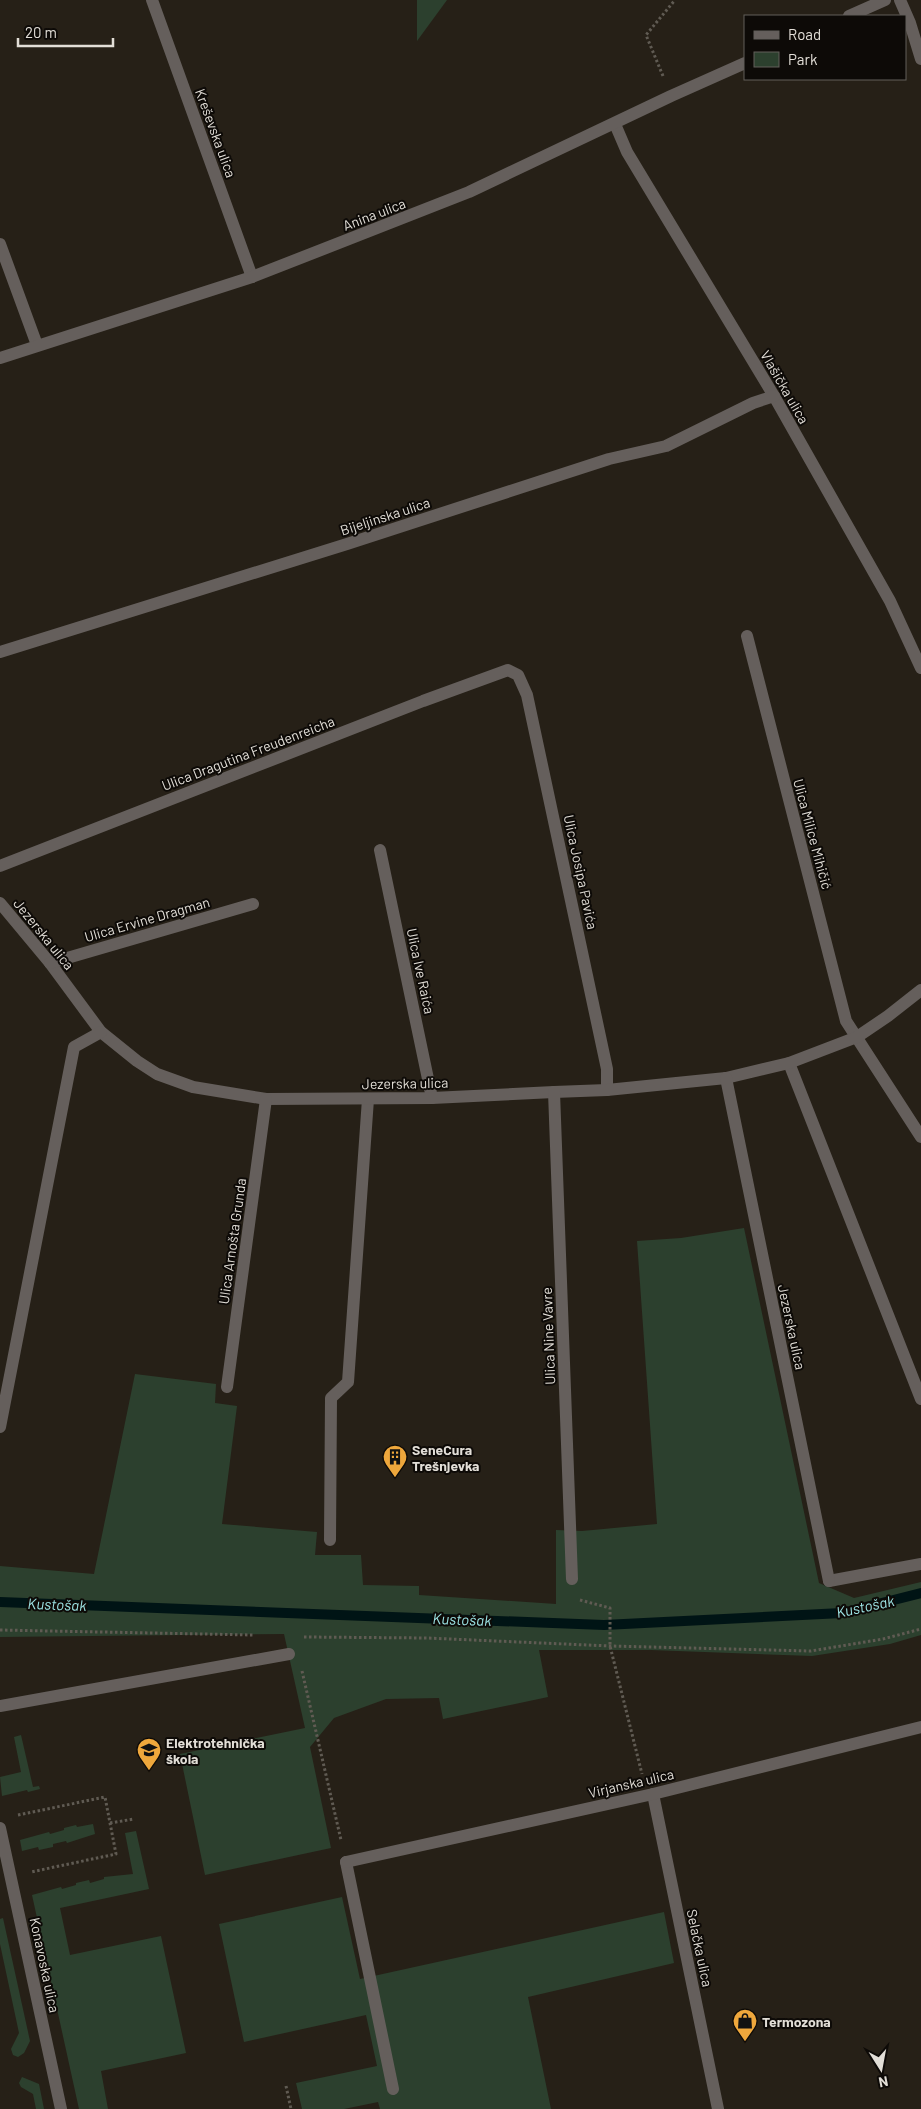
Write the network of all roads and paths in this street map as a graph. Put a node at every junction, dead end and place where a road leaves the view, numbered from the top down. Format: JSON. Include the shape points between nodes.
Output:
{"nodes":[{"id":1,"x":152,"y":0,"type":"edge"},
{"id":2,"x":675,"y":0,"type":"edge"},
{"id":3,"x":885,"y":0,"type":"edge"},
{"id":4,"x":900,"y":0,"type":"edge"},
{"id":5,"x":851,"y":15,"type":"edge"},
{"id":6,"x":921,"y":60,"type":"edge"},
{"id":7,"x":744,"y":63,"type":"edge"},
{"id":8,"x":671,"y":96,"type":"junction"},
{"id":9,"x":615,"y":124,"type":"junction"},
{"id":10,"x":0,"y":244,"type":"edge"},
{"id":11,"x":252,"y":277,"type":"junction"},
{"id":12,"x":38,"y":345,"type":"junction"},
{"id":13,"x":0,"y":358,"type":"edge"},
{"id":14,"x":774,"y":396,"type":"junction"},
{"id":15,"x":746,"y":636,"type":"dead end"},
{"id":16,"x":0,"y":652,"type":"edge"},
{"id":17,"x":921,"y":668,"type":"edge"},
{"id":18,"x":508,"y":670,"type":"joint"},
{"id":19,"x":380,"y":850,"type":"dead end"},
{"id":20,"x":0,"y":866,"type":"edge"},
{"id":21,"x":0,"y":903,"type":"edge"},
{"id":22,"x":253,"y":904,"type":"dead end"},
{"id":23,"x":11,"y":918,"type":"junction"},
{"id":24,"x":0,"y":926,"type":"edge"},
{"id":25,"x":50,"y":963,"type":"junction"},
{"id":26,"x":921,"y":990,"type":"edge"},
{"id":27,"x":100,"y":1032,"type":"junction"},
{"id":28,"x":857,"y":1037,"type":"junction"},
{"id":29,"x":789,"y":1064,"type":"junction"},
{"id":30,"x":726,"y":1078,"type":"junction"},
{"id":31,"x":607,"y":1090,"type":"junction"},
{"id":32,"x":554,"y":1092,"type":"junction"},
{"id":33,"x":432,"y":1098,"type":"junction"},
{"id":34,"x":266,"y":1099,"type":"junction"},
{"id":35,"x":368,"y":1100,"type":"junction"},
{"id":36,"x":921,"y":1137,"type":"edge"},
{"id":37,"x":227,"y":1387,"type":"dead end"},
{"id":38,"x":921,"y":1399,"type":"edge"},
{"id":39,"x":0,"y":1427,"type":"edge"},
{"id":40,"x":330,"y":1540,"type":"dead end"},
{"id":41,"x":921,"y":1564,"type":"edge"},
{"id":42,"x":572,"y":1579,"type":"dead end"},
{"id":43,"x":610,"y":1608,"type":"dead end"},
{"id":44,"x":921,"y":1628,"type":"edge"},
{"id":45,"x":0,"y":1630,"type":"edge"},
{"id":46,"x":256,"y":1636,"type":"dead end"},
{"id":47,"x":296,"y":1636,"type":"dead end"},
{"id":48,"x":610,"y":1646,"type":"junction"},
{"id":49,"x":289,"y":1654,"type":"joint"},
{"id":50,"x":0,"y":1706,"type":"edge"},
{"id":51,"x":921,"y":1727,"type":"edge"},
{"id":52,"x":643,"y":1779,"type":"dead end"},
{"id":53,"x":653,"y":1794,"type":"junction"},
{"id":54,"x":15,"y":1816,"type":"dead end"},
{"id":55,"x":134,"y":1819,"type":"dead end"},
{"id":56,"x":110,"y":1823,"type":"junction"},
{"id":57,"x":0,"y":1828,"type":"edge"},
{"id":58,"x":346,"y":1862,"type":"junction"},
{"id":59,"x":27,"y":1873,"type":"dead end"},
{"id":60,"x":286,"y":2086,"type":"dead end"},
{"id":61,"x":393,"y":2089,"type":"dead end"},
{"id":62,"x":62,"y":2109,"type":"edge"},
{"id":63,"x":291,"y":2109,"type":"edge"},
{"id":64,"x":718,"y":2109,"type":"edge"}],
"edges":[{"from":1,"to":11,"type":"street","name":"Kreševska ulica"},
{"from":2,"to":8,"type":"path","via":[[646,35]]},
{"from":3,"to":5,"type":"street"},
{"from":4,"to":6,"type":"street"},
{"from":7,"to":8,"type":"street","name":"Anina ulica"},
{"from":8,"to":9,"type":"street","name":"Anina ulica"},
{"from":9,"to":11,"type":"street","name":"Anina ulica","via":[[470,192]]},
{"from":9,"to":14,"type":"street","name":"Vlašička ulica","via":[[627,152]]},
{"from":10,"to":12,"type":"street"},
{"from":11,"to":12,"type":"street","name":"Anina ulica"},
{"from":12,"to":13,"type":"street","name":"Anina ulica"},
{"from":14,"to":16,"type":"street","name":"Bijeljinska ulica","via":[[666,446],[609,459]]},
{"from":14,"to":17,"type":"street","name":"Vlašička ulica","via":[[890,601]]},
{"from":15,"to":28,"type":"street","name":"Ulica Milice Mihičić","via":[[846,1021]]},
{"from":18,"to":20,"type":"street","name":"Ulica Dragutina Freudenreicha"},
{"from":18,"to":31,"type":"street","name":"Ulica Josipa Pavića","via":[[518,674],[527,695],[608,1069]]},
{"from":19,"to":33,"type":"street","name":"Ulica Ive Raića"},
{"from":21,"to":23,"type":"street","name":"Jezerska ulica"},
{"from":22,"to":25,"type":"street","name":"Ulica Ervine Dragman"},
{"from":23,"to":24,"type":"street"},
{"from":23,"to":25,"type":"street","name":"Jezerska ulica"},
{"from":25,"to":27,"type":"street","name":"Jezerska ulica"},
{"from":26,"to":28,"type":"street","name":"Jezerska ulica"},
{"from":27,"to":34,"type":"street","name":"Jezerska ulica","via":[[157,1074],[193,1087]]},
{"from":27,"to":39,"type":"street","via":[[74,1047]]},
{"from":28,"to":29,"type":"street","name":"Jezerska ulica"},
{"from":28,"to":36,"type":"street","name":"Ulica Milice Mihičić"},
{"from":29,"to":30,"type":"street","name":"Jezerska ulica"},
{"from":29,"to":38,"type":"street"},
{"from":30,"to":31,"type":"street","name":"Jezerska ulica"},
{"from":30,"to":41,"type":"street","name":"Jezerska ulica","via":[[829,1581]]},
{"from":31,"to":32,"type":"street","name":"Jezerska ulica"},
{"from":32,"to":33,"type":"street","name":"Jezerska ulica"},
{"from":32,"to":42,"type":"street","name":"Ulica Nine Vavre"},
{"from":33,"to":35,"type":"street","name":"Jezerska ulica"},
{"from":34,"to":35,"type":"street","name":"Jezerska ulica"},
{"from":34,"to":37,"type":"street","name":"Ulica Arnošta Grunda"},
{"from":35,"to":40,"type":"street","via":[[348,1382],[331,1398]]},
{"from":43,"to":48,"type":"path"},
{"from":44,"to":48,"type":"path","via":[[811,1651]]},
{"from":45,"to":46,"type":"path"},
{"from":47,"to":48,"type":"path"},
{"from":48,"to":52,"type":"path"},
{"from":49,"to":50,"type":"street"},
{"from":49,"to":58,"type":"path","via":[[298,1653]]},
{"from":51,"to":53,"type":"street","name":"Virjanska ulica"},
{"from":53,"to":58,"type":"street","name":"Virjanska ulica"},
{"from":53,"to":64,"type":"street","name":"Selačka ulica"},
{"from":54,"to":56,"type":"path","via":[[105,1797]]},
{"from":55,"to":56,"type":"path"},
{"from":56,"to":59,"type":"path","via":[[116,1854]]},
{"from":57,"to":62,"type":"street","name":"Konavoska ulica"},
{"from":58,"to":61,"type":"street"},
{"from":60,"to":63,"type":"path"}]}
